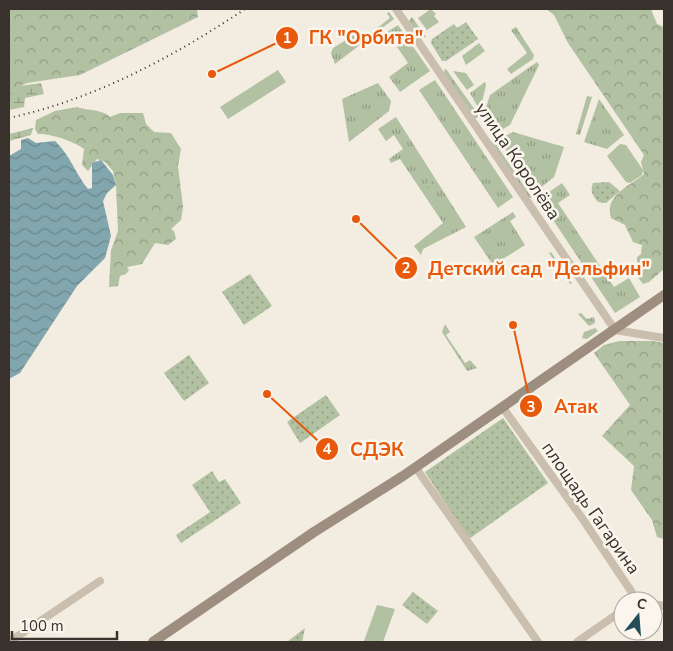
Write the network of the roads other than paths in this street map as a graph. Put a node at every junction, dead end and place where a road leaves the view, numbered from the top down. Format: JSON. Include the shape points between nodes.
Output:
{"nodes":[{"id":1,"x":396,"y":9,"type":"edge"},
{"id":2,"x":664,"y":295,"type":"edge"},
{"id":3,"x":615,"y":330,"type":"junction"},
{"id":4,"x":664,"y":338,"type":"edge"},
{"id":5,"x":503,"y":408,"type":"junction"},
{"id":6,"x":416,"y":468,"type":"junction"},
{"id":7,"x":100,"y":581,"type":"dead end"},
{"id":8,"x":631,"y":591,"type":"edge"},
{"id":9,"x":613,"y":617,"type":"edge"},
{"id":10,"x":9,"y":642,"type":"edge"},
{"id":11,"x":153,"y":642,"type":"edge"},
{"id":12,"x":538,"y":642,"type":"edge"},
{"id":13,"x":577,"y":642,"type":"edge"}],
"edges":[{"from":1,"to":3,"type":"street","name":"улица Королёва"},
{"from":2,"to":3,"type":"main road"},
{"from":3,"to":4,"type":"street"},
{"from":3,"to":5,"type":"main road"},
{"from":5,"to":6,"type":"main road"},
{"from":5,"to":8,"type":"street","name":"площадь Гагарина"},
{"from":6,"to":11,"type":"main road","via":[[314,532]]},
{"from":6,"to":12,"type":"street"},
{"from":7,"to":10,"type":"street"},
{"from":9,"to":13,"type":"street"}]}
